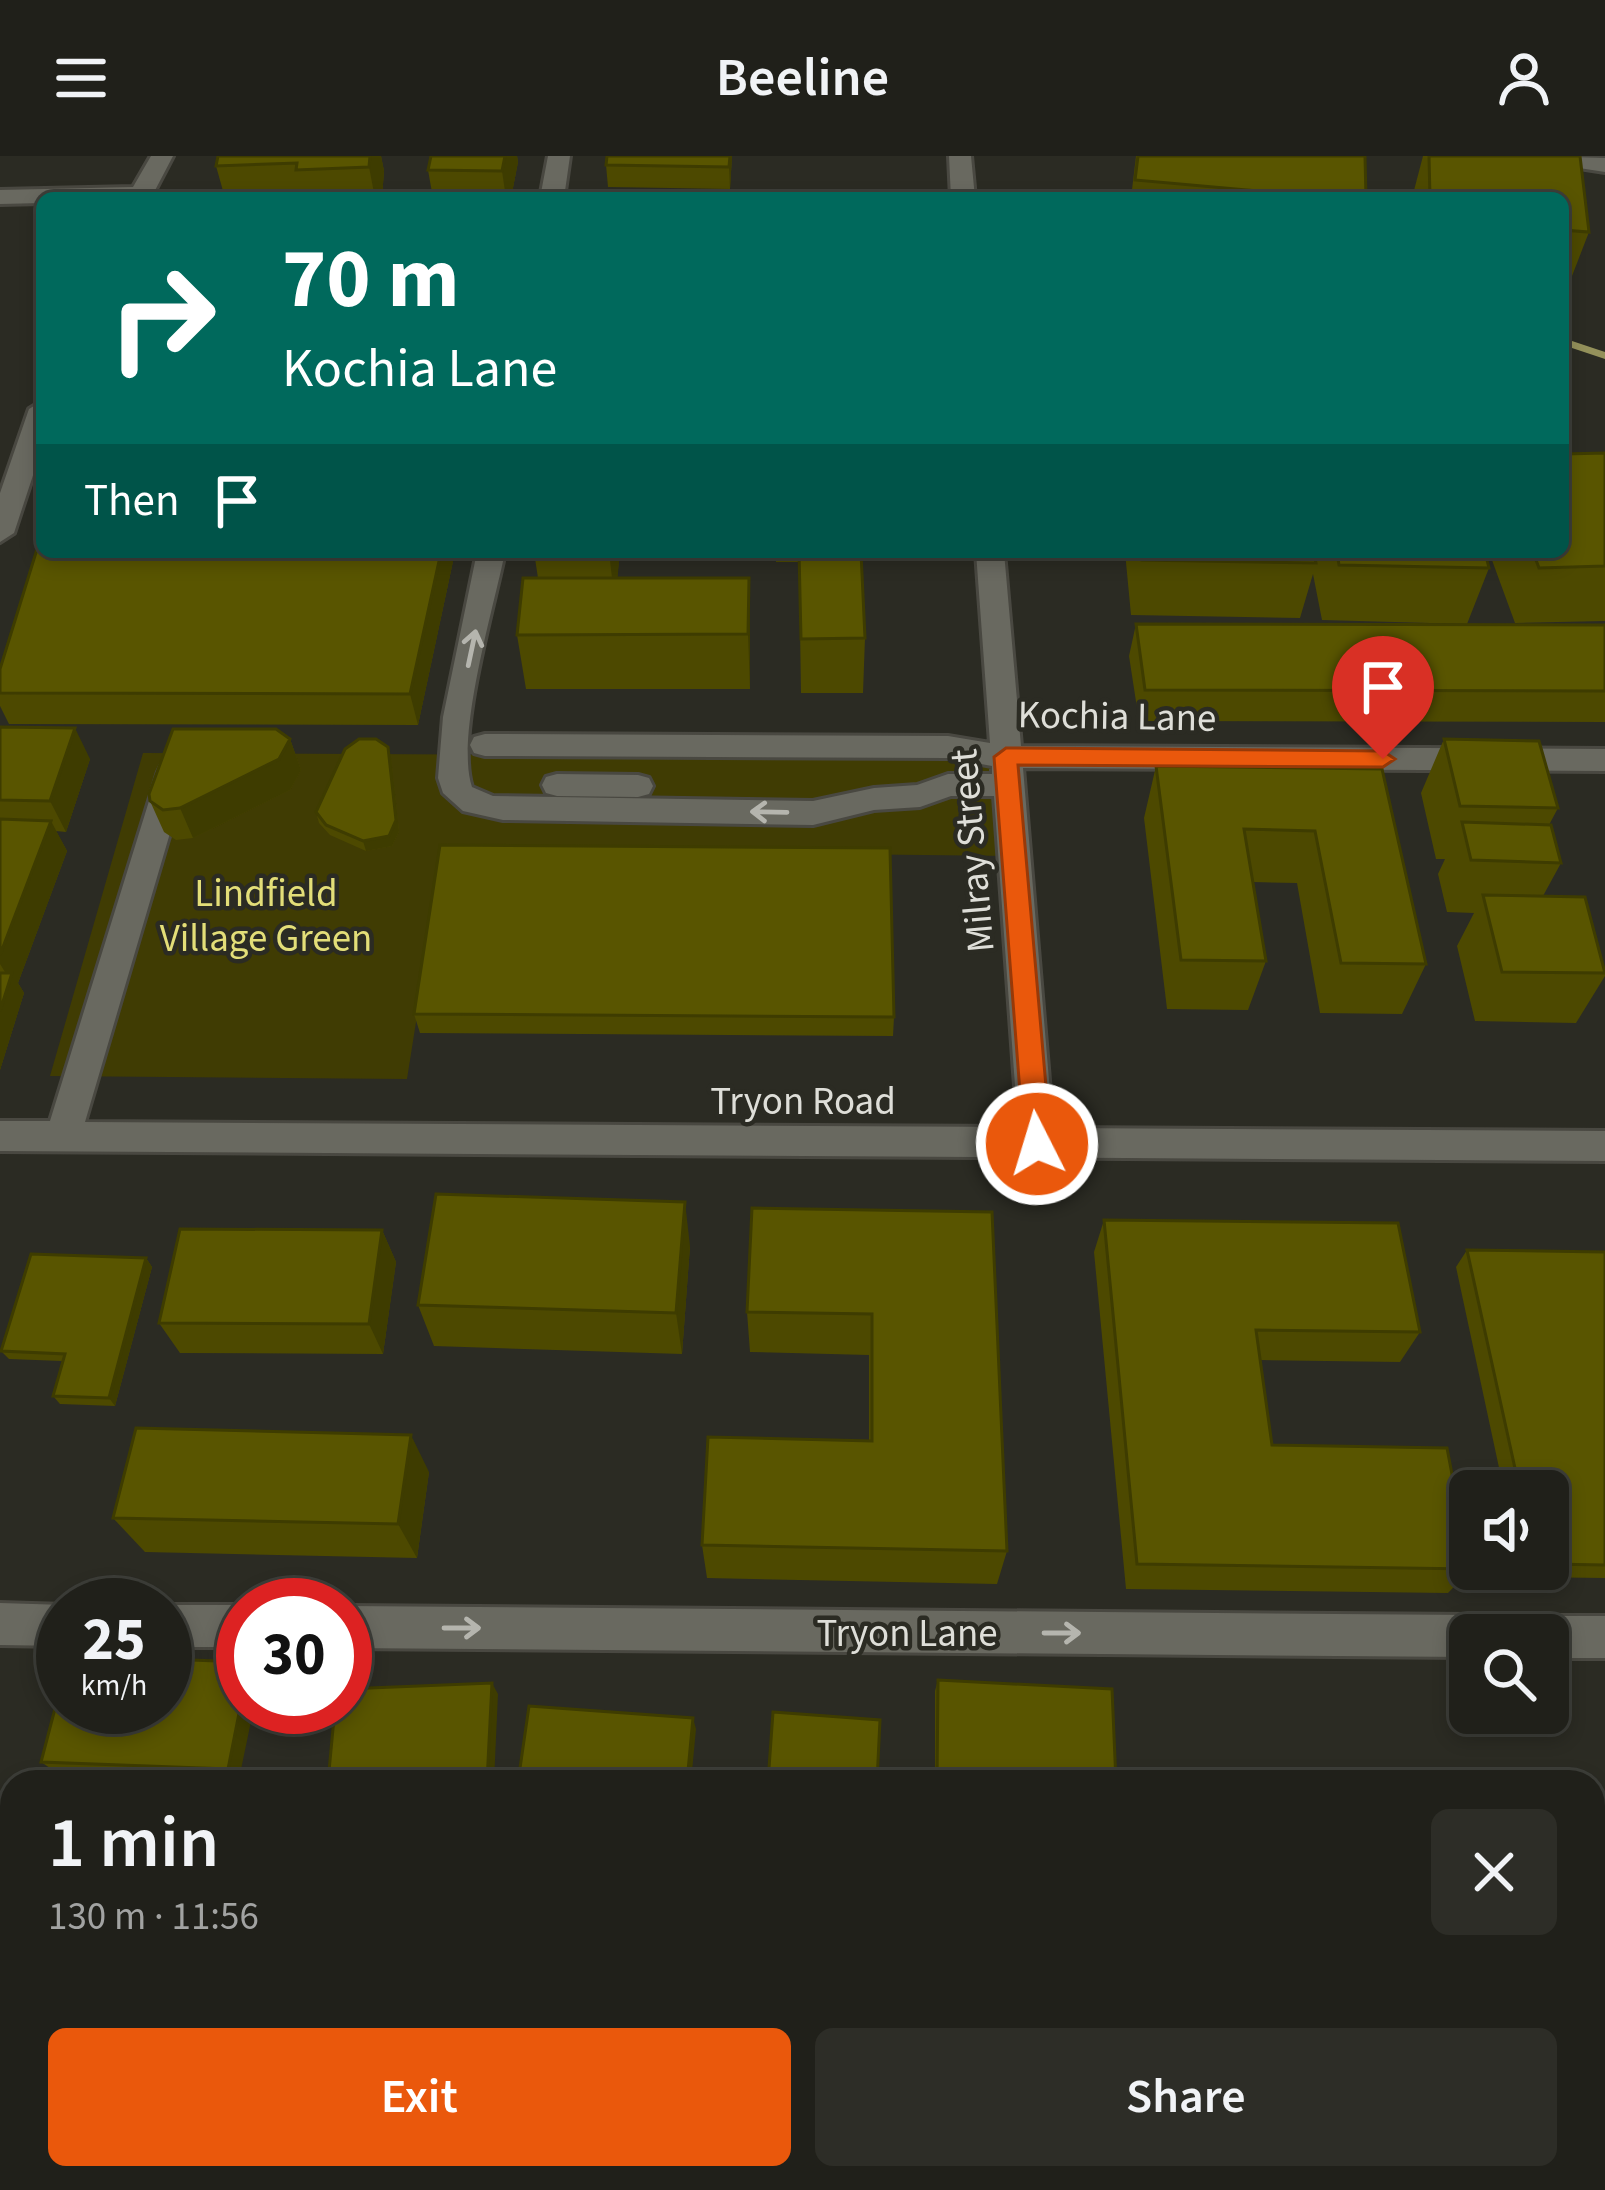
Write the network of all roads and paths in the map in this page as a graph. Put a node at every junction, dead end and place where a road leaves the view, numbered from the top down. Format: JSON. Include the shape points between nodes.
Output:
{"nodes":[{"id":1,"x":162,"y":156,"type":"edge"},
{"id":2,"x":559,"y":156,"type":"edge"},
{"id":3,"x":960,"y":156,"type":"edge"},
{"id":4,"x":1547,"y":156,"type":"edge"},
{"id":5,"x":1605,"y":165,"type":"edge"},
{"id":6,"x":142,"y":192,"type":"edge"},
{"id":7,"x":553,"y":192,"type":"edge"},
{"id":8,"x":963,"y":192,"type":"edge"},
{"id":9,"x":0,"y":197,"type":"edge"},
{"id":10,"x":36,"y":197,"type":"edge"},
{"id":11,"x":36,"y":427,"type":"edge"},
{"id":12,"x":0,"y":533,"type":"edge"},
{"id":13,"x":490,"y":558,"type":"edge"},
{"id":14,"x":990,"y":558,"type":"edge"},
{"id":15,"x":485,"y":745,"type":"dead end"},
{"id":16,"x":181,"y":746,"type":"edge"},
{"id":17,"x":1605,"y":760,"type":"edge"},
{"id":18,"x":1007,"y":771,"type":"junction"},
{"id":19,"x":948,"y":785,"type":"junction"},
{"id":20,"x":874,"y":799,"type":"junction"},
{"id":21,"x":0,"y":1136,"type":"edge"},
{"id":22,"x":63,"y":1137,"type":"junction"},
{"id":23,"x":1037,"y":1144,"type":"junction"},
{"id":24,"x":1605,"y":1146,"type":"edge"},
{"id":25,"x":0,"y":1624,"type":"edge"},
{"id":26,"x":36,"y":1625,"type":"edge"},
{"id":27,"x":372,"y":1627,"type":"edge"},
{"id":28,"x":1449,"y":1636,"type":"edge"},
{"id":29,"x":1569,"y":1637,"type":"edge"},
{"id":30,"x":1605,"y":1637,"type":"edge"}],
"edges":[{"from":1,"to":6,"type":"street"},
{"from":2,"to":7,"type":"street"},
{"from":3,"to":8,"type":"street"},
{"from":4,"to":5,"type":"street"},
{"from":9,"to":10,"type":"street"},
{"from":11,"to":12,"type":"street"},
{"from":20,"to":13,"type":"street","one_way":true,"via":[[813,813],[487,807],[461,796],[451,782],[452,743]]},
{"from":14,"to":18,"type":"street","name":"Milray Street"},
{"from":15,"to":18,"type":"street","name":"Kochia Lane","via":[[948,747]]},
{"from":16,"to":22,"type":"street"},
{"from":17,"to":18,"type":"street","name":"Kochia Lane"},
{"from":18,"to":19,"type":"street"},
{"from":18,"to":23,"type":"street","name":"Milray Street"},
{"from":19,"to":20,"type":"street"},
{"from":19,"to":20,"type":"street","via":[[918,772],[558,777],[832,789]]},
{"from":21,"to":22,"type":"street","name":"Tryon Road"},
{"from":22,"to":23,"type":"street","name":"Tryon Road"},
{"from":23,"to":24,"type":"street","name":"Tryon Road"},
{"from":25,"to":26,"type":"street"},
{"from":27,"to":28,"type":"street","name":"Tryon Lane","one_way":true},
{"from":29,"to":30,"type":"street"}]}
